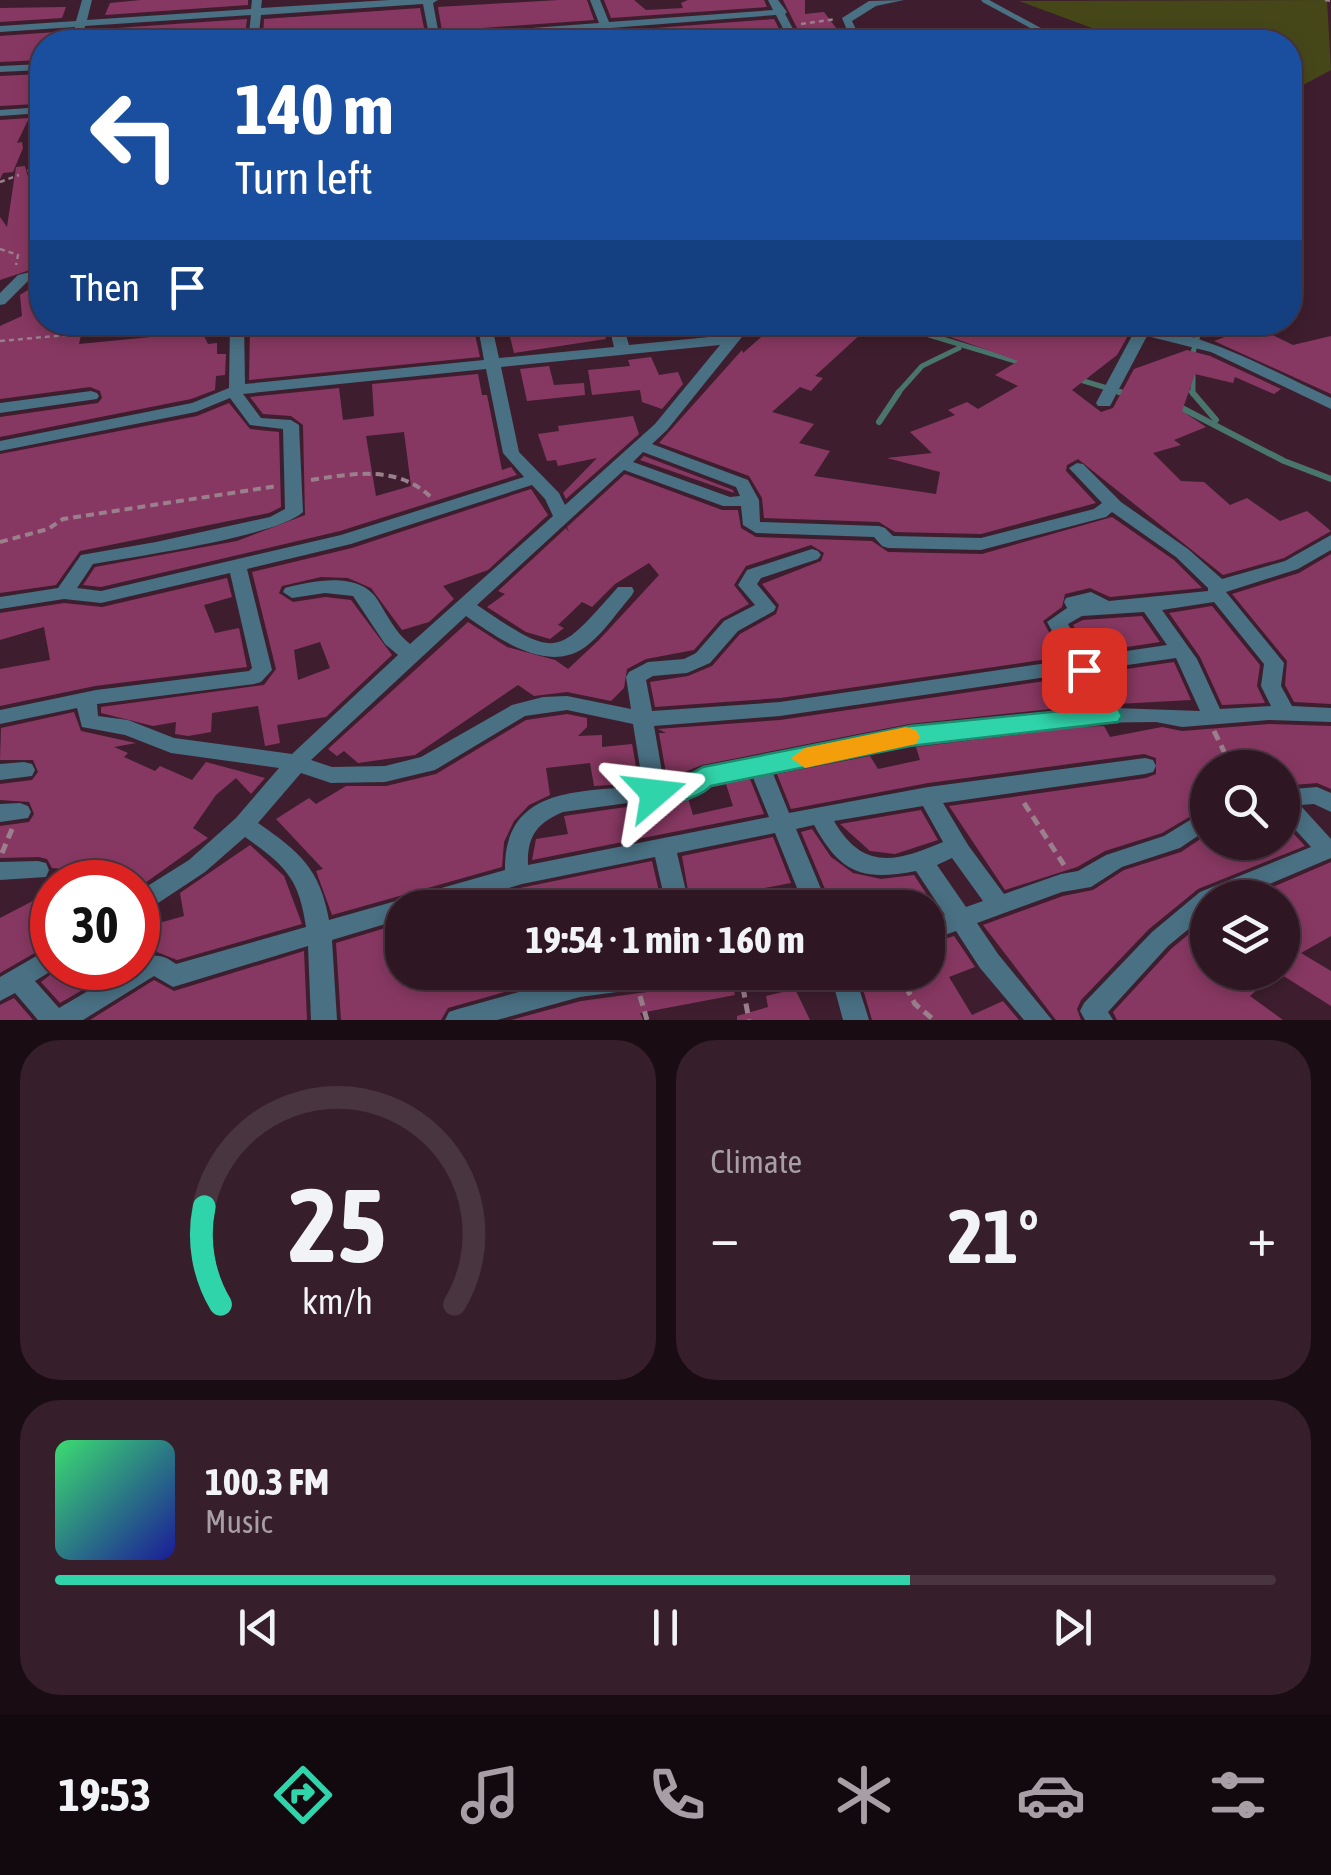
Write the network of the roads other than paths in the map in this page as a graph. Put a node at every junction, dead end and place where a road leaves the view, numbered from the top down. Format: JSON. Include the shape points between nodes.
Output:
{"nodes":[{"id":1,"x":88,"y":0,"type":"edge"},
{"id":2,"x":429,"y":0,"type":"edge"},
{"id":3,"x":595,"y":0,"type":"edge"},
{"id":4,"x":773,"y":0,"type":"edge"},
{"id":5,"x":900,"y":0,"type":"edge"},
{"id":6,"x":984,"y":0,"type":"edge"},
{"id":7,"x":872,"y":2,"type":"edge"},
{"id":8,"x":257,"y":6,"type":"edge"},
{"id":9,"x":784,"y":17,"type":"junction"},
{"id":10,"x":81,"y":26,"type":"junction"},
{"id":11,"x":604,"y":26,"type":"junction"},
{"id":12,"x":0,"y":30,"type":"edge"},
{"id":13,"x":80,"y":30,"type":"edge"},
{"id":14,"x":433,"y":30,"type":"edge"},
{"id":15,"x":559,"y":30,"type":"edge"},
{"id":16,"x":606,"y":30,"type":"edge"},
{"id":17,"x":790,"y":30,"type":"edge"},
{"id":18,"x":851,"y":30,"type":"edge"},
{"id":19,"x":1039,"y":30,"type":"edge"},
{"id":20,"x":30,"y":68,"type":"edge"},
{"id":21,"x":0,"y":69,"type":"edge"},
{"id":22,"x":30,"y":111,"type":"edge"},
{"id":23,"x":0,"y":113,"type":"edge"},
{"id":24,"x":30,"y":276,"type":"edge"},
{"id":25,"x":0,"y":301,"type":"edge"},
{"id":26,"x":237,"y":335,"type":"edge"},
{"id":27,"x":487,"y":335,"type":"edge"},
{"id":28,"x":619,"y":335,"type":"edge"},
{"id":29,"x":736,"y":335,"type":"edge"},
{"id":30,"x":1141,"y":335,"type":"edge"},
{"id":31,"x":1164,"y":335,"type":"edge"},
{"id":32,"x":732,"y":339,"type":"junction"},
{"id":33,"x":623,"y":350,"type":"junction"},
{"id":34,"x":493,"y":363,"type":"junction"},
{"id":35,"x":236,"y":392,"type":"junction"},
{"id":36,"x":1107,"y":394,"type":"dead end"},
{"id":37,"x":91,"y":396,"type":"dead end"},
{"id":38,"x":1331,"y":404,"type":"edge"},
{"id":39,"x":0,"y":408,"type":"edge"},
{"id":40,"x":0,"y":446,"type":"edge"},
{"id":41,"x":640,"y":446,"type":"junction"},
{"id":42,"x":622,"y":463,"type":"junction"},
{"id":43,"x":1077,"y":468,"type":"dead end"},
{"id":44,"x":534,"y":479,"type":"junction"},
{"id":45,"x":750,"y":500,"type":"junction"},
{"id":46,"x":1113,"y":503,"type":"junction"},
{"id":47,"x":562,"y":517,"type":"junction"},
{"id":48,"x":1331,"y":541,"type":"edge"},
{"id":49,"x":812,"y":554,"type":"dead end"},
{"id":50,"x":238,"y":565,"type":"junction"},
{"id":51,"x":625,"y":591,"type":"dead end"},
{"id":52,"x":1218,"y":591,"type":"junction"},
{"id":53,"x":64,"y":592,"type":"junction"},
{"id":54,"x":292,"y":592,"type":"dead end"},
{"id":55,"x":0,"y":603,"type":"edge"},
{"id":56,"x":1150,"y":605,"type":"junction"},
{"id":57,"x":465,"y":606,"type":"junction"},
{"id":58,"x":1181,"y":650,"type":"junction"},
{"id":59,"x":410,"y":656,"type":"junction"},
{"id":60,"x":1080,"y":663,"type":"junction"},
{"id":61,"x":86,"y":699,"type":"junction"},
{"id":62,"x":1285,"y":713,"type":"junction"},
{"id":63,"x":1331,"y":714,"type":"edge"},
{"id":64,"x":1109,"y":716,"type":"junction"},
{"id":65,"x":0,"y":717,"type":"edge"},
{"id":66,"x":644,"y":718,"type":"junction"},
{"id":67,"x":1211,"y":719,"type":"junction"},
{"id":68,"x":297,"y":762,"type":"junction"},
{"id":69,"x":1145,"y":766,"type":"dead end"},
{"id":70,"x":758,"y":767,"type":"junction"},
{"id":71,"x":24,"y":770,"type":"dead end"},
{"id":72,"x":0,"y":772,"type":"edge"},
{"id":73,"x":655,"y":793,"type":"junction"},
{"id":74,"x":928,"y":795,"type":"junction"},
{"id":75,"x":1300,"y":797,"type":"edge"},
{"id":76,"x":1331,"y":804,"type":"edge"},
{"id":77,"x":820,"y":817,"type":"junction"},
{"id":78,"x":1300,"y":818,"type":"edge"},
{"id":79,"x":244,"y":824,"type":"junction"},
{"id":80,"x":781,"y":825,"type":"junction"},
{"id":81,"x":1190,"y":830,"type":"edge"},
{"id":82,"x":956,"y":846,"type":"junction"},
{"id":83,"x":664,"y":848,"type":"junction"},
{"id":84,"x":1329,"y":849,"type":"edge"},
{"id":85,"x":922,"y":861,"type":"junction"},
{"id":86,"x":30,"y":870,"type":"edge"},
{"id":87,"x":0,"y":871,"type":"edge"},
{"id":88,"x":517,"y":876,"type":"junction"},
{"id":89,"x":1253,"y":880,"type":"edge"},
{"id":90,"x":160,"y":890,"type":"edge"},
{"id":91,"x":468,"y":890,"type":"edge"},
{"id":92,"x":674,"y":890,"type":"edge"},
{"id":93,"x":809,"y":890,"type":"edge"},
{"id":94,"x":1000,"y":907,"type":"junction"},
{"id":95,"x":385,"y":914,"type":"edge"},
{"id":96,"x":1190,"y":914,"type":"edge"},
{"id":97,"x":962,"y":920,"type":"junction"},
{"id":98,"x":945,"y":926,"type":"edge"},
{"id":99,"x":318,"y":933,"type":"junction"},
{"id":100,"x":30,"y":971,"type":"edge"},
{"id":101,"x":9,"y":985,"type":"edge"},
{"id":102,"x":567,"y":990,"type":"edge"},
{"id":103,"x":847,"y":990,"type":"edge"},
{"id":104,"x":474,"y":1018,"type":"edge"},
{"id":105,"x":53,"y":1020,"type":"edge"},
{"id":106,"x":61,"y":1020,"type":"edge"},
{"id":107,"x":324,"y":1020,"type":"edge"},
{"id":108,"x":856,"y":1020,"type":"edge"},
{"id":109,"x":1038,"y":1020,"type":"edge"},
{"id":110,"x":1100,"y":1020,"type":"edge"}],
"edges":[{"from":1,"to":10,"type":"street"},
{"from":2,"to":8,"type":"street"},
{"from":2,"to":14,"type":"street"},
{"from":3,"to":11,"type":"street"},
{"from":4,"to":9,"type":"street"},
{"from":5,"to":7,"type":"street"},
{"from":6,"to":19,"type":"lane"},
{"from":7,"to":18,"type":"street","via":[[846,20]]},
{"from":8,"to":10,"type":"street"},
{"from":9,"to":11,"type":"street"},
{"from":9,"to":17,"type":"street"},
{"from":10,"to":12,"type":"street"},
{"from":10,"to":13,"type":"street"},
{"from":11,"to":15,"type":"street"},
{"from":11,"to":16,"type":"street"},
{"from":20,"to":21,"type":"street"},
{"from":22,"to":23,"type":"street"},
{"from":24,"to":25,"type":"street"},
{"from":26,"to":35,"type":"street"},
{"from":27,"to":34,"type":"street"},
{"from":28,"to":33,"type":"street"},
{"from":29,"to":32,"type":"street"},
{"from":30,"to":36,"type":"street"},
{"from":31,"to":38,"type":"street","via":[[1205,346]]},
{"from":32,"to":33,"type":"street"},
{"from":32,"to":41,"type":"street"},
{"from":33,"to":34,"type":"street"},
{"from":34,"to":35,"type":"street"},
{"from":34,"to":44,"type":"street","via":[[511,454]]},
{"from":35,"to":40,"type":"street","via":[[196,407]]},
{"from":35,"to":53,"type":"street","via":[[256,422],[291,424],[294,512],[156,548],[98,555],[80,563]]},
{"from":37,"to":39,"type":"street"},
{"from":41,"to":42,"type":"street"},
{"from":41,"to":45,"type":"street","via":[[742,484]]},
{"from":42,"to":45,"type":"street","via":[[730,502]]},
{"from":42,"to":47,"type":"street"},
{"from":43,"to":46,"type":"street"},
{"from":44,"to":47,"type":"street"},
{"from":44,"to":50,"type":"street"},
{"from":45,"to":46,"type":"street","via":[[756,528],[879,532],[888,542],[929,546],[981,544]]},
{"from":46,"to":52,"type":"street","via":[[1182,553]]},
{"from":47,"to":57,"type":"street"},
{"from":48,"to":52,"type":"street","via":[[1278,574]]},
{"from":49,"to":66,"type":"street","via":[[754,574],[747,585],[767,607],[730,626],[702,658],[636,677]]},
{"from":50,"to":53,"type":"street","via":[[101,597]]},
{"from":50,"to":61,"type":"street","via":[[260,674]]},
{"from":51,"to":57,"type":"street","via":[[571,647],[557,649],[508,634]]},
{"from":52,"to":56,"type":"street"},
{"from":52,"to":62,"type":"street","via":[[1274,663],[1271,686]]},
{"from":53,"to":55,"type":"street"},
{"from":54,"to":59,"type":"street","via":[[346,583]]},
{"from":56,"to":58,"type":"street"},
{"from":56,"to":60,"type":"street","via":[[1078,610],[1058,622]]},
{"from":57,"to":59,"type":"street"},
{"from":58,"to":60,"type":"street"},
{"from":58,"to":67,"type":"street"},
{"from":59,"to":68,"type":"street"},
{"from":60,"to":64,"type":"street"},
{"from":60,"to":66,"type":"street","via":[[780,709]]},
{"from":61,"to":65,"type":"street"},
{"from":61,"to":68,"type":"street","via":[[88,722],[96,727]]},
{"from":62,"to":63,"type":"street"},
{"from":62,"to":67,"type":"street"},
{"from":64,"to":67,"type":"street"},
{"from":64,"to":70,"type":"street","via":[[910,736]]},
{"from":66,"to":68,"type":"street","via":[[543,704],[519,710],[427,764],[346,776]]},
{"from":66,"to":73,"type":"street"},
{"from":68,"to":79,"type":"street"},
{"from":69,"to":74,"type":"street"},
{"from":70,"to":73,"type":"street"},
{"from":70,"to":80,"type":"street"},
{"from":71,"to":72,"type":"street"},
{"from":73,"to":88,"type":"street","via":[[557,802],[519,831]]},
{"from":74,"to":77,"type":"street"},
{"from":74,"to":82,"type":"street"},
{"from":75,"to":76,"type":"street","via":[[1317,795]]},
{"from":77,"to":80,"type":"street"},
{"from":77,"to":85,"type":"street","via":[[840,855],[864,866]]},
{"from":78,"to":84,"type":"street"},
{"from":79,"to":90,"type":"street"},
{"from":79,"to":99,"type":"street","via":[[306,878]]},
{"from":80,"to":83,"type":"street"},
{"from":80,"to":93,"type":"street"},
{"from":81,"to":94,"type":"street"},
{"from":82,"to":85,"type":"street"},
{"from":82,"to":94,"type":"street"},
{"from":83,"to":88,"type":"street"},
{"from":83,"to":92,"type":"street"},
{"from":84,"to":89,"type":"street"},
{"from":85,"to":97,"type":"street"},
{"from":86,"to":87,"type":"street"},
{"from":88,"to":91,"type":"street"},
{"from":94,"to":97,"type":"street"},
{"from":95,"to":99,"type":"street"},
{"from":96,"to":110,"type":"street","via":[[1093,1010]]},
{"from":97,"to":98,"type":"street"},
{"from":97,"to":109,"type":"street"},
{"from":99,"to":106,"type":"street","via":[[173,976],[150,966]]},
{"from":99,"to":107,"type":"street"},
{"from":100,"to":101,"type":"street"},
{"from":101,"to":105,"type":"street"},
{"from":102,"to":104,"type":"street"},
{"from":103,"to":108,"type":"street"}]}
